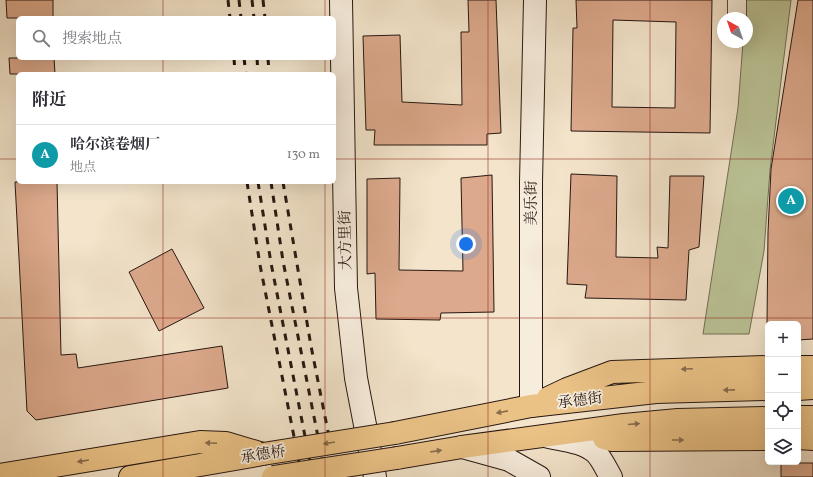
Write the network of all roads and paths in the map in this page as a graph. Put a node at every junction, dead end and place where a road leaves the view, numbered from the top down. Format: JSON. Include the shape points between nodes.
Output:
{"nodes":[{"id":1,"x":332,"y":0,"type":"edge"},
{"id":2,"x":341,"y":0,"type":"edge"},
{"id":3,"x":535,"y":0,"type":"edge"},
{"id":4,"x":333,"y":16,"type":"edge"},
{"id":5,"x":333,"y":60,"type":"edge"},
{"id":6,"x":334,"y":72,"type":"edge"},
{"id":7,"x":336,"y":184,"type":"edge"},
{"id":8,"x":765,"y":367,"type":"edge"},
{"id":9,"x":801,"y":367,"type":"edge"},
{"id":10,"x":813,"y":367,"type":"edge"},
{"id":11,"x":801,"y":388,"type":"edge"},
{"id":12,"x":813,"y":388,"type":"edge"},
{"id":13,"x":765,"y":389,"type":"edge"},
{"id":14,"x":531,"y":406,"type":"junction"},
{"id":15,"x":801,"y":417,"type":"edge"},
{"id":16,"x":813,"y":417,"type":"edge"},
{"id":17,"x":765,"y":418,"type":"edge"},
{"id":18,"x":395,"y":433,"type":"joint"},
{"id":19,"x":570,"y":433,"type":"junction"},
{"id":20,"x":544,"y":436,"type":"junction"},
{"id":21,"x":801,"y":438,"type":"edge"},
{"id":22,"x":813,"y":438,"type":"edge"},
{"id":23,"x":606,"y":439,"type":"junction"},
{"id":24,"x":765,"y":439,"type":"edge"},
{"id":25,"x":462,"y":447,"type":"junction"},
{"id":26,"x":263,"y":454,"type":"junction"},
{"id":27,"x":398,"y":458,"type":"joint"},
{"id":28,"x":604,"y":472,"type":"edge"},
{"id":29,"x":9,"y":473,"type":"edge"},
{"id":30,"x":130,"y":477,"type":"edge"},
{"id":31,"x":273,"y":477,"type":"edge"},
{"id":32,"x":366,"y":477,"type":"edge"},
{"id":33,"x":375,"y":477,"type":"edge"},
{"id":34,"x":539,"y":477,"type":"edge"}],
"edges":[{"from":1,"to":4,"type":"main road"},
{"from":2,"to":33,"type":"main road","name":"大方里街","via":[[346,288],[356,378]]},
{"from":3,"to":14,"type":"main road","name":"美乐街","via":[[531,182]]},
{"from":5,"to":6,"type":"main road"},
{"from":7,"to":32,"type":"main road","name":"大方里街","via":[[337,236],[348,385]]},
{"from":8,"to":14,"type":"highway","one_way":true,"via":[[612,372]]},
{"from":9,"to":10,"type":"highway"},
{"from":11,"to":12,"type":"highway"},
{"from":13,"to":14,"type":"highway","name":"承德街","one_way":true,"via":[[656,392]]},
{"from":14,"to":18,"type":"highway","name":"承德街","one_way":true},
{"from":15,"to":16,"type":"highway"},
{"from":19,"to":17,"type":"highway","name":"承德街","one_way":true,"via":[[678,420]]},
{"from":18,"to":26,"type":"highway","name":"承德桥","one_way":true,"bridge":true},
{"from":19,"to":20,"type":"highway","name":"承德街"},
{"from":19,"to":23,"type":"highway"},
{"from":20,"to":25,"type":"highway","name":"承德街"},
{"from":20,"to":28,"type":"main road","via":[[583,446],[595,453]]},
{"from":21,"to":22,"type":"highway"},
{"from":23,"to":24,"type":"highway","one_way":true},
{"from":23,"to":28,"type":"main road"},
{"from":27,"to":25,"type":"highway","name":"承德街","one_way":true},
{"from":25,"to":34,"type":"main road","via":[[509,460]]},
{"from":26,"to":29,"type":"highway","one_way":true,"via":[[226,444],[200,442]]},
{"from":26,"to":30,"type":"highway","name":"承德桥"},
{"from":27,"to":31,"type":"highway","name":"承德桥","bridge":true}]}
